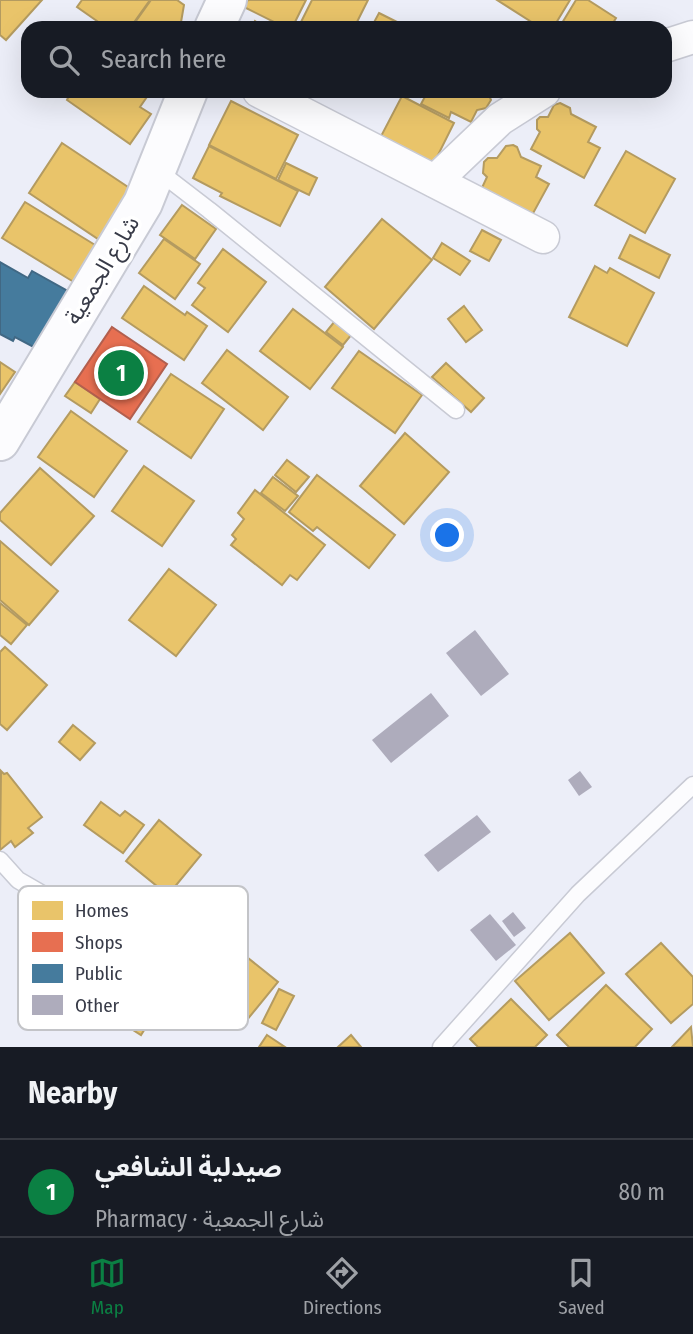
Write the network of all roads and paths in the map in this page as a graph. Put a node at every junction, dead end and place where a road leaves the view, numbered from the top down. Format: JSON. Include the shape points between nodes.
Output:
{"nodes":[{"id":1,"x":227,"y":0,"type":"edge"},
{"id":2,"x":217,"y":21,"type":"edge"},
{"id":3,"x":693,"y":37,"type":"edge"},
{"id":4,"x":672,"y":44,"type":"edge"},
{"id":5,"x":185,"y":98,"type":"edge"},
{"id":6,"x":273,"y":98,"type":"edge"},
{"id":7,"x":533,"y":98,"type":"edge"},
{"id":8,"x":157,"y":170,"type":"junction"},
{"id":9,"x":435,"y":180,"type":"junction"},
{"id":10,"x":542,"y":237,"type":"dead end"},
{"id":11,"x":456,"y":410,"type":"dead end"},
{"id":12,"x":0,"y":441,"type":"edge"},
{"id":13,"x":693,"y":785,"type":"edge"},
{"id":14,"x":0,"y":860,"type":"edge"},
{"id":15,"x":28,"y":886,"type":"edge"},
{"id":16,"x":441,"y":1047,"type":"edge"}],
"edges":[{"from":1,"to":2,"type":"street"},
{"from":3,"to":4,"type":"street"},
{"from":5,"to":8,"type":"street","name":"شارع الجمعية"},
{"from":6,"to":9,"type":"street"},
{"from":7,"to":9,"type":"street","via":[[500,119]]},
{"from":8,"to":11,"type":"lane"},
{"from":8,"to":12,"type":"street","name":"شارع الجمعية","via":[[143,202]]},
{"from":9,"to":10,"type":"street"},
{"from":13,"to":16,"type":"lane","via":[[578,894]]},
{"from":14,"to":15,"type":"lane"}]}
